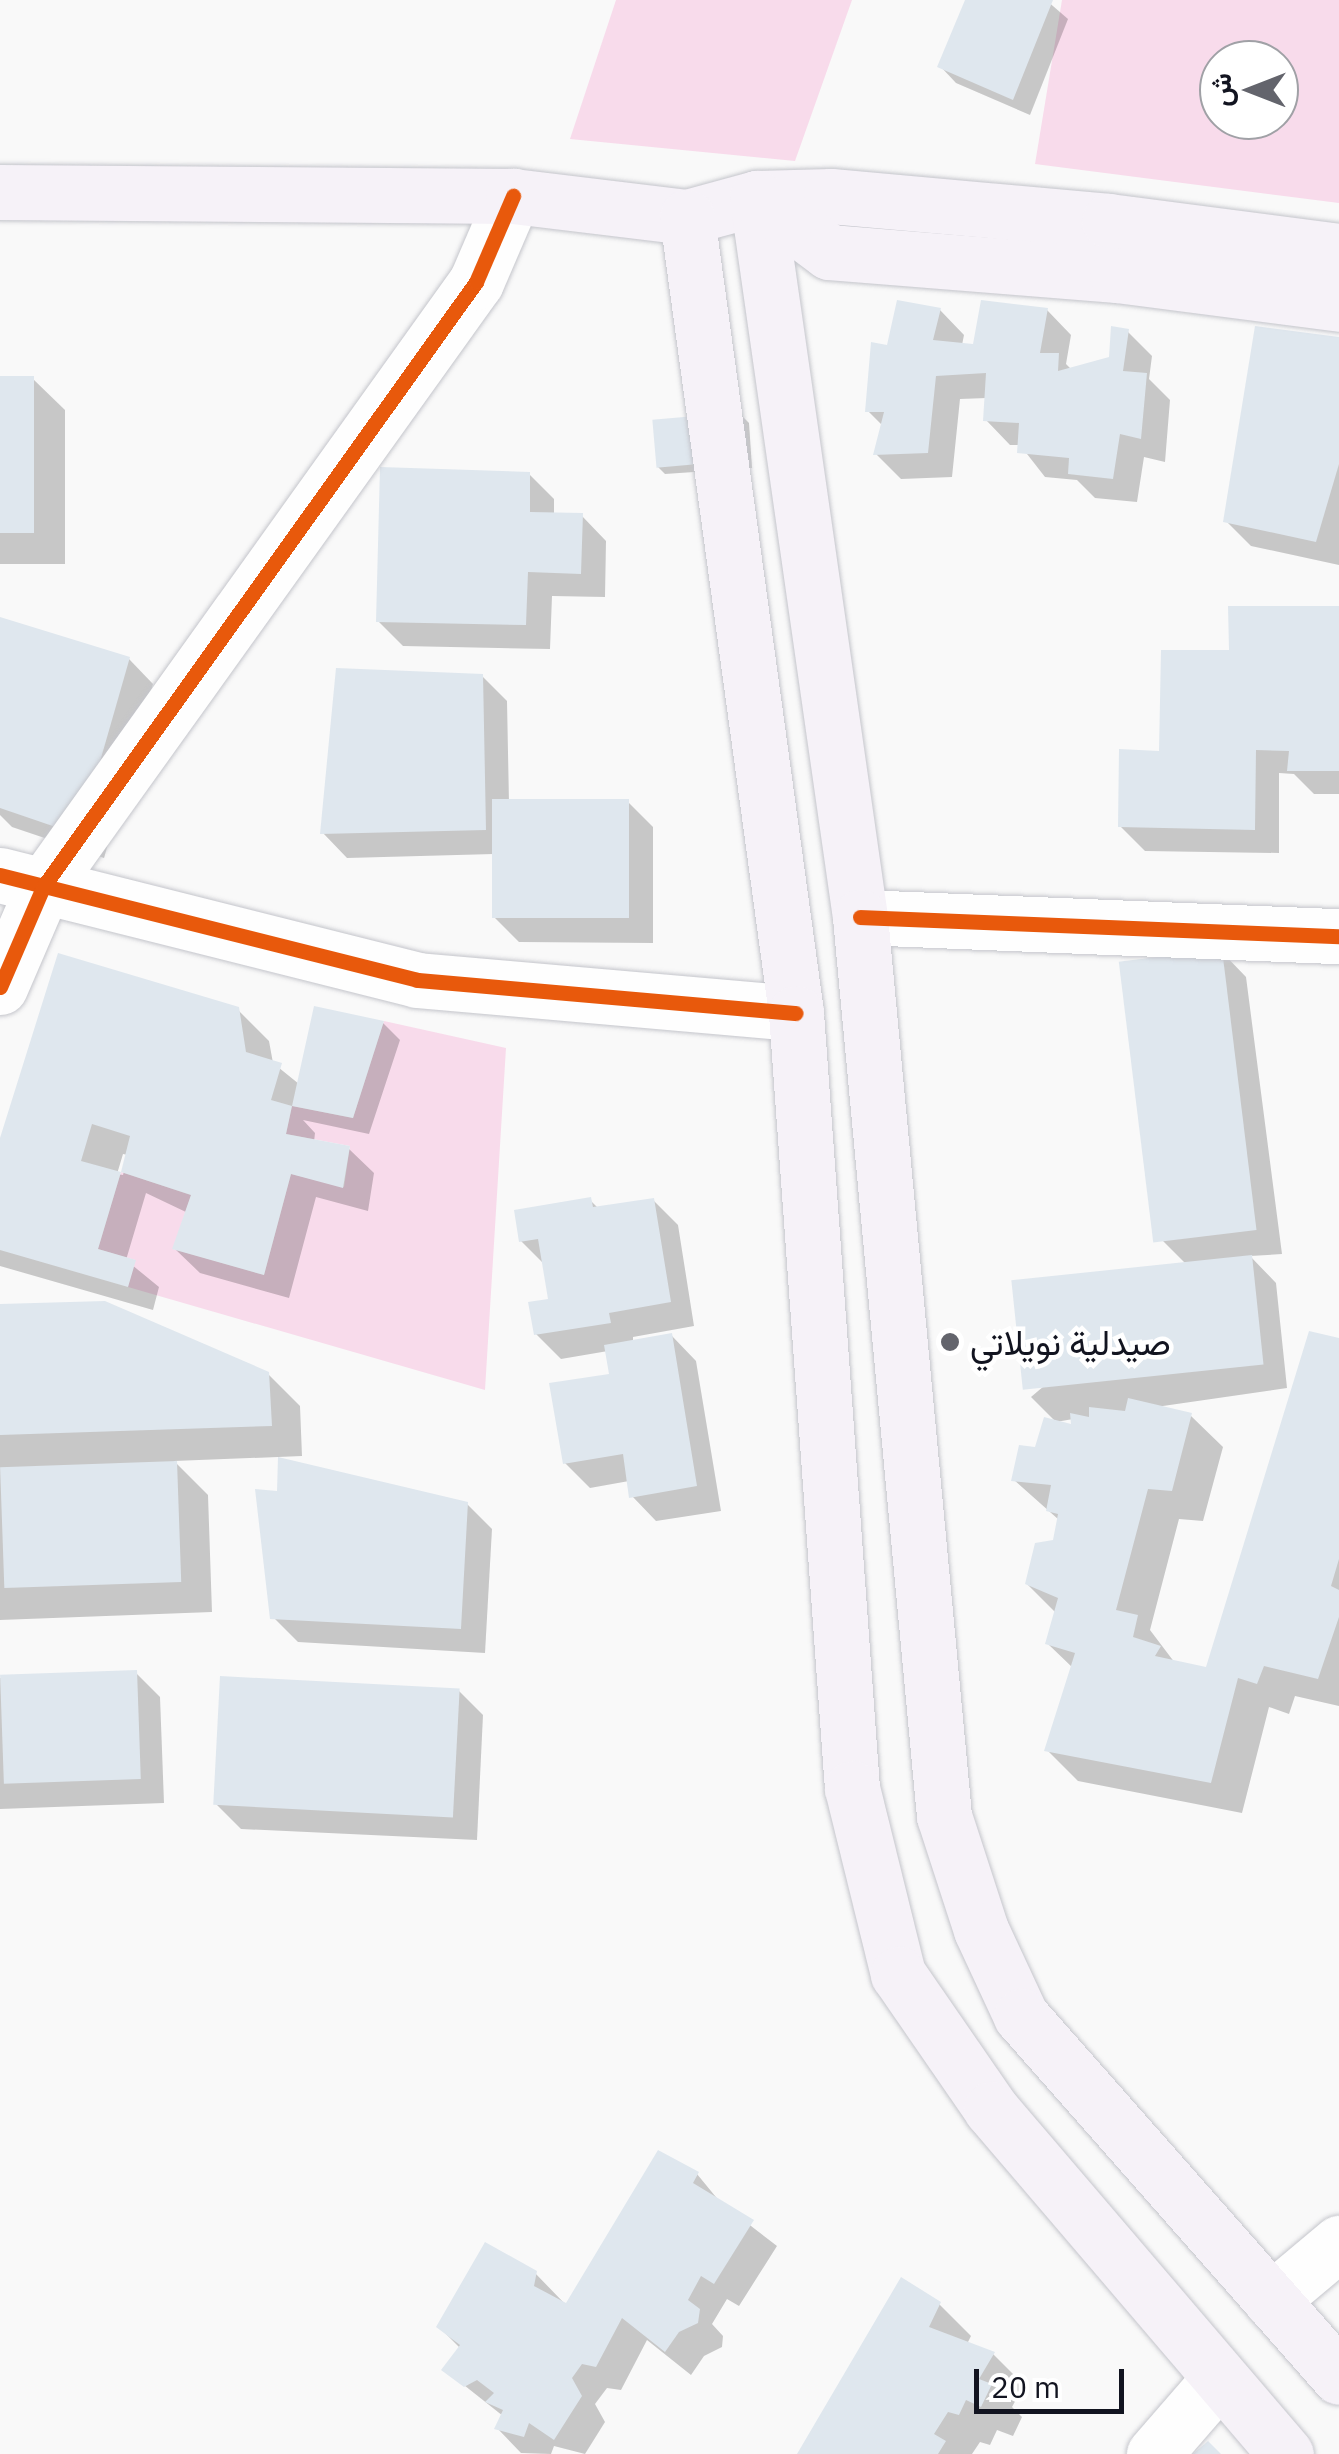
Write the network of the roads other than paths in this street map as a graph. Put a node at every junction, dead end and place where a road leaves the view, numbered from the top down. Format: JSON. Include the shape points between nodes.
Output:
{"nodes":[{"id":1,"x":0,"y":192,"type":"edge"},
{"id":2,"x":513,"y":196,"type":"junction"},
{"id":3,"x":757,"y":198,"type":"junction"},
{"id":4,"x":687,"y":217,"type":"junction"},
{"id":5,"x":1339,"y":252,"type":"edge"},
{"id":6,"x":1339,"y":304,"type":"edge"},
{"id":7,"x":21,"y":881,"type":"edge"},
{"id":8,"x":860,"y":917,"type":"junction"},
{"id":9,"x":1339,"y":936,"type":"edge"},
{"id":10,"x":0,"y":987,"type":"edge"},
{"id":11,"x":796,"y":1013,"type":"junction"},
{"id":12,"x":1339,"y":2242,"type":"edge"},
{"id":13,"x":1272,"y":2300,"type":"junction"},
{"id":14,"x":1339,"y":2377,"type":"edge"},
{"id":15,"x":1218,"y":2380,"type":"junction"},
{"id":16,"x":1154,"y":2454,"type":"edge"},
{"id":17,"x":1286,"y":2454,"type":"edge"}],
"edges":[{"from":1,"to":2,"type":"main road"},
{"from":2,"to":4,"type":"main road"},
{"from":2,"to":7,"type":"street","via":[[476,282]]},
{"from":3,"to":4,"type":"main road"},
{"from":3,"to":5,"type":"main road","via":[[831,196],[1070,218]]},
{"from":3,"to":6,"type":"main road","via":[[830,252],[1117,275]]},
{"from":3,"to":8,"type":"main road"},
{"from":4,"to":11,"type":"main road"},
{"from":7,"to":10,"type":"street"},
{"from":7,"to":11,"type":"street","via":[[417,980]]},
{"from":8,"to":9,"type":"street"},
{"from":8,"to":13,"type":"main road","via":[[944,1816],[981,1930],[1021,2016]]},
{"from":11,"to":15,"type":"main road","via":[[852,1788],[898,1974],[990,2109]]},
{"from":12,"to":13,"type":"street"},
{"from":13,"to":14,"type":"main road"},
{"from":15,"to":16,"type":"street"},
{"from":15,"to":17,"type":"main road"}]}
